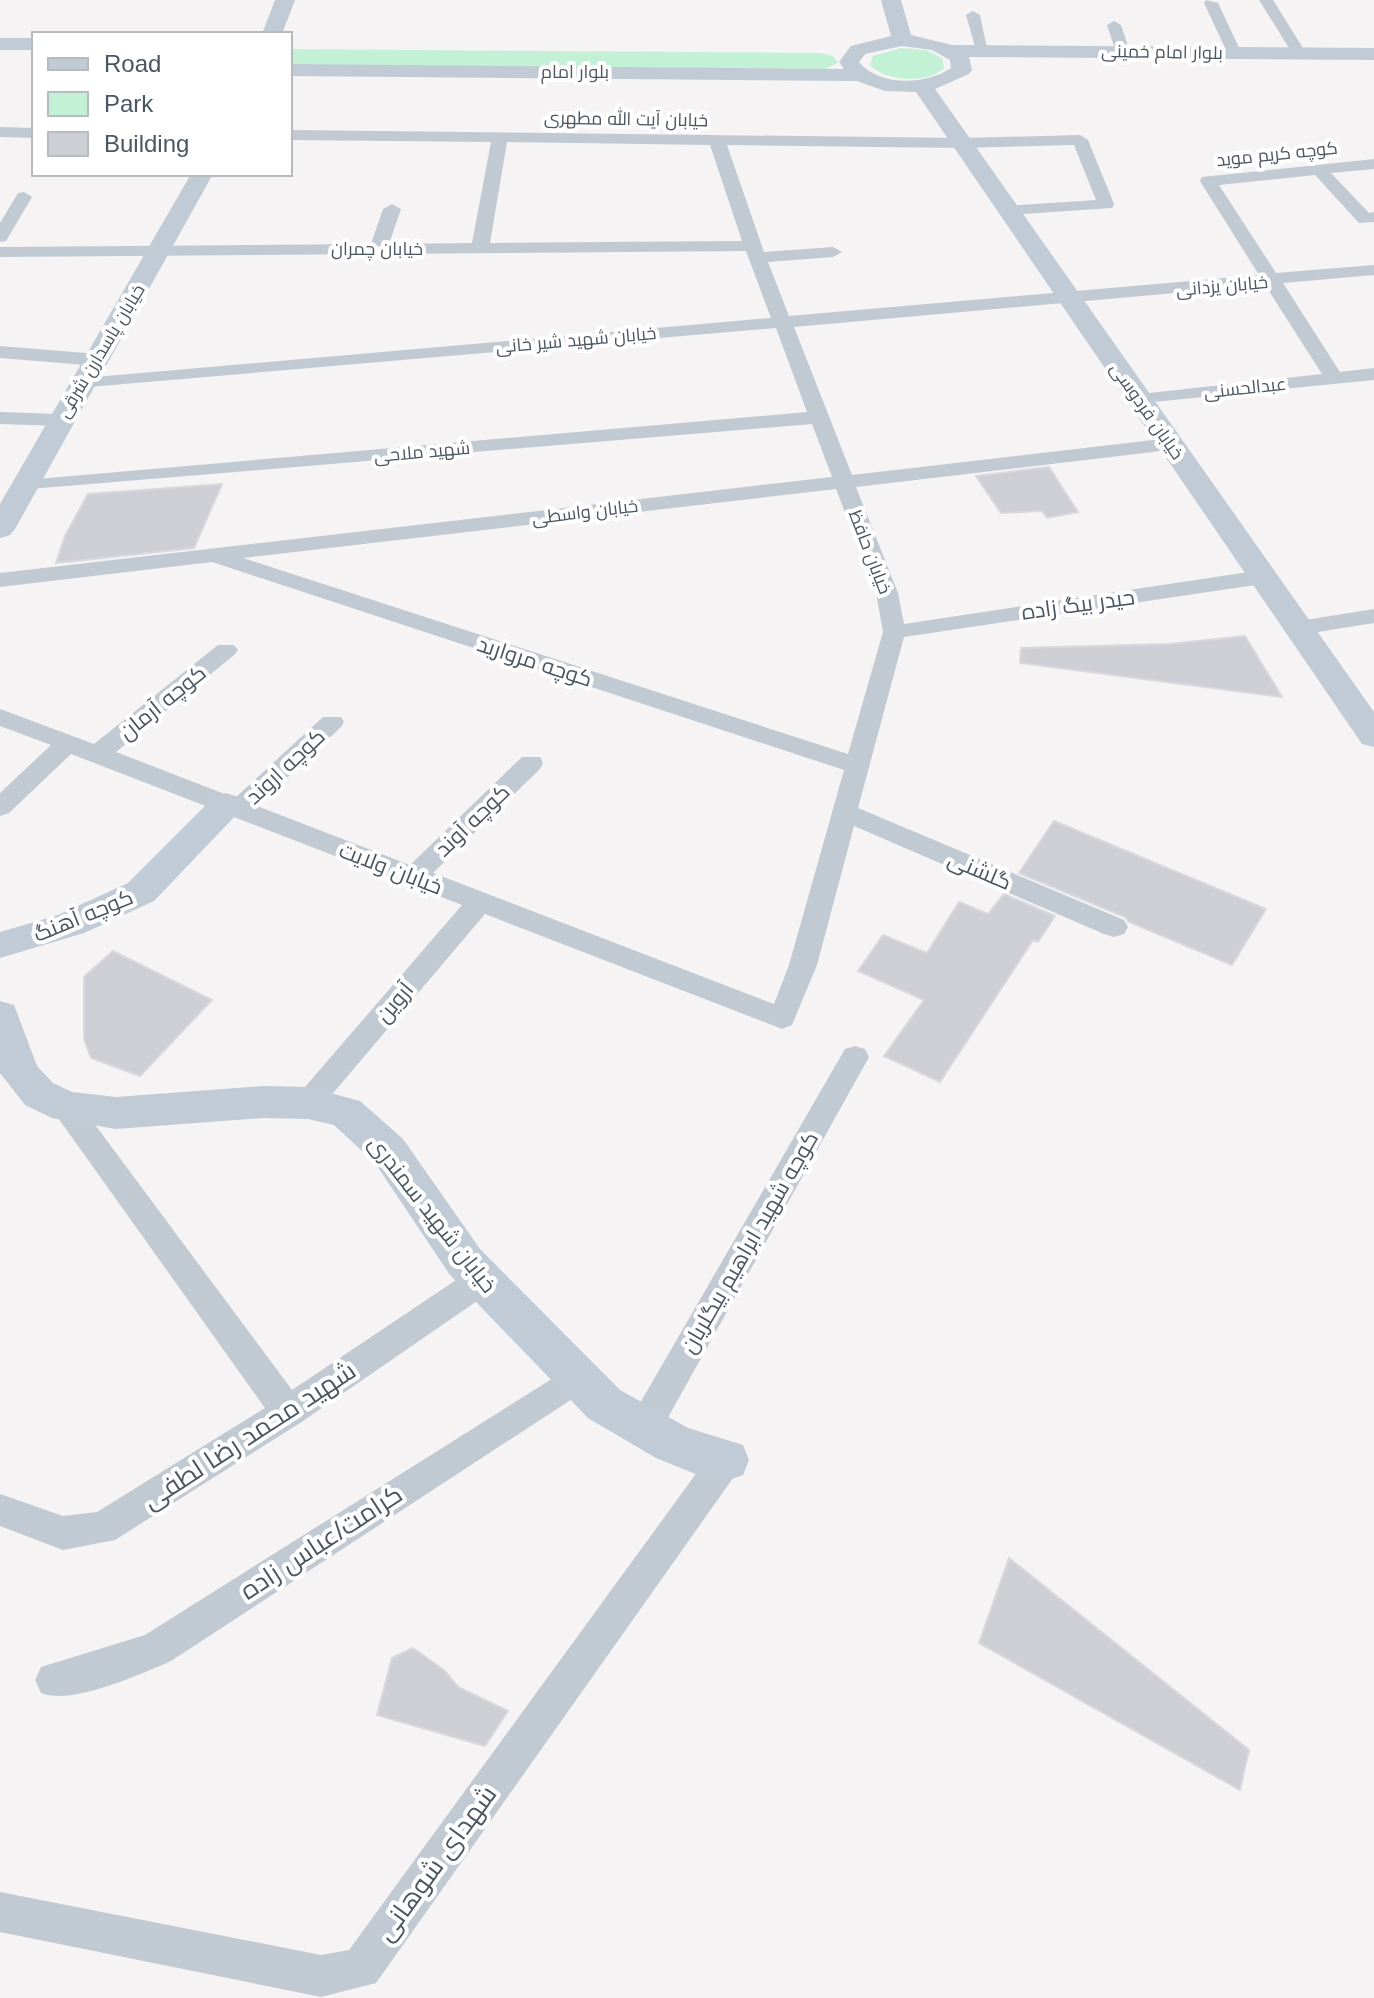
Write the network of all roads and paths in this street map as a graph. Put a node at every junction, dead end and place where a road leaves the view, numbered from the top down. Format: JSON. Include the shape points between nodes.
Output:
{"nodes":[{"id":1,"x":285,"y":0,"type":"edge"},
{"id":2,"x":891,"y":0,"type":"edge"},
{"id":3,"x":1266,"y":0,"type":"edge"},
{"id":4,"x":1211,"y":3,"type":"dead end"},
{"id":5,"x":973,"y":15,"type":"dead end"},
{"id":6,"x":1114,"y":25,"type":"dead end"},
{"id":7,"x":273,"y":32,"type":"edge"},
{"id":8,"x":902,"y":40,"type":"junction"},
{"id":9,"x":0,"y":44,"type":"edge"},
{"id":10,"x":32,"y":44,"type":"edge"},
{"id":11,"x":826,"y":50,"type":"dead end"},
{"id":12,"x":858,"y":50,"type":"junction"},
{"id":13,"x":983,"y":50,"type":"junction"},
{"id":14,"x":951,"y":51,"type":"junction"},
{"id":15,"x":1123,"y":52,"type":"junction"},
{"id":16,"x":1234,"y":52,"type":"junction"},
{"id":17,"x":1299,"y":53,"type":"junction"},
{"id":18,"x":1374,"y":54,"type":"edge"},
{"id":19,"x":292,"y":70,"type":"edge"},
{"id":20,"x":860,"y":75,"type":"junction"},
{"id":21,"x":987,"y":75,"type":"dead end"},
{"id":22,"x":956,"y":76,"type":"junction"},
{"id":23,"x":922,"y":86,"type":"junction"},
{"id":24,"x":0,"y":132,"type":"edge"},
{"id":25,"x":32,"y":133,"type":"edge"},
{"id":26,"x":292,"y":135,"type":"edge"},
{"id":27,"x":500,"y":137,"type":"junction"},
{"id":28,"x":717,"y":140,"type":"junction"},
{"id":29,"x":962,"y":143,"type":"junction"},
{"id":30,"x":1209,"y":160,"type":"dead end"},
{"id":31,"x":1374,"y":164,"type":"edge"},
{"id":32,"x":1319,"y":170,"type":"junction"},
{"id":33,"x":201,"y":176,"type":"edge"},
{"id":34,"x":1223,"y":180,"type":"junction"},
{"id":35,"x":24,"y":197,"type":"dead end"},
{"id":36,"x":392,"y":209,"type":"dead end"},
{"id":37,"x":1009,"y":210,"type":"junction"},
{"id":38,"x":1374,"y":217,"type":"edge"},
{"id":39,"x":0,"y":237,"type":"edge"},
{"id":40,"x":378,"y":249,"type":"junction"},
{"id":41,"x":480,"y":249,"type":"junction"},
{"id":42,"x":159,"y":251,"type":"junction"},
{"id":43,"x":0,"y":252,"type":"edge"},
{"id":44,"x":756,"y":252,"type":"junction"},
{"id":45,"x":833,"y":252,"type":"dead end"},
{"id":46,"x":1374,"y":270,"type":"edge"},
{"id":47,"x":1273,"y":281,"type":"junction"},
{"id":48,"x":1069,"y":299,"type":"junction"},
{"id":49,"x":784,"y":322,"type":"junction"},
{"id":50,"x":0,"y":352,"type":"edge"},
{"id":51,"x":98,"y":360,"type":"junction"},
{"id":52,"x":1374,"y":374,"type":"edge"},
{"id":53,"x":1342,"y":378,"type":"junction"},
{"id":54,"x":84,"y":384,"type":"junction"},
{"id":55,"x":1374,"y":388,"type":"edge"},
{"id":56,"x":1140,"y":400,"type":"junction"},
{"id":57,"x":820,"y":417,"type":"junction"},
{"id":58,"x":0,"y":418,"type":"edge"},
{"id":59,"x":60,"y":420,"type":"junction"},
{"id":60,"x":1170,"y":444,"type":"junction"},
{"id":61,"x":844,"y":482,"type":"junction"},
{"id":62,"x":25,"y":486,"type":"junction"},
{"id":63,"x":0,"y":529,"type":"edge"},
{"id":64,"x":211,"y":555,"type":"junction"},
{"id":65,"x":1262,"y":577,"type":"junction"},
{"id":66,"x":0,"y":580,"type":"edge"},
{"id":67,"x":1374,"y":616,"type":"edge"},
{"id":68,"x":1299,"y":628,"type":"junction"},
{"id":69,"x":894,"y":632,"type":"junction"},
{"id":70,"x":226,"y":650,"type":"dead end"},
{"id":71,"x":0,"y":717,"type":"edge"},
{"id":72,"x":332,"y":722,"type":"dead end"},
{"id":73,"x":1374,"y":736,"type":"edge"},
{"id":74,"x":68,"y":743,"type":"junction"},
{"id":75,"x":97,"y":755,"type":"junction"},
{"id":76,"x":531,"y":763,"type":"dead end"},
{"id":77,"x":858,"y":766,"type":"junction"},
{"id":78,"x":0,"y":807,"type":"edge"},
{"id":79,"x":233,"y":807,"type":"junction"},
{"id":80,"x":846,"y":813,"type":"junction"},
{"id":81,"x":413,"y":877,"type":"junction"},
{"id":82,"x":480,"y":902,"type":"junction"},
{"id":83,"x":1114,"y":927,"type":"dead end"},
{"id":84,"x":0,"y":945,"type":"edge"},
{"id":85,"x":0,"y":1015,"type":"edge"},
{"id":86,"x":782,"y":1018,"type":"joint"},
{"id":87,"x":855,"y":1057,"type":"dead end"},
{"id":88,"x":308,"y":1103,"type":"junction"},
{"id":89,"x":66,"y":1107,"type":"junction"},
{"id":90,"x":482,"y":1280,"type":"junction"},
{"id":91,"x":577,"y":1378,"type":"junction"},
{"id":92,"x":288,"y":1412,"type":"junction"},
{"id":93,"x":644,"y":1428,"type":"junction"},
{"id":94,"x":726,"y":1460,"type":"joint"},
{"id":95,"x":0,"y":1510,"type":"edge"},
{"id":96,"x":54,"y":1680,"type":"dead end"},
{"id":97,"x":0,"y":1912,"type":"edge"}],
"edges":[{"from":1,"to":7,"type":"street"},
{"from":2,"to":8,"type":"street"},
{"from":3,"to":17,"type":"street"},
{"from":4,"to":16,"type":"street"},
{"from":5,"to":13,"type":"street"},
{"from":6,"to":15,"type":"street"},
{"from":8,"to":12,"type":"street"},
{"from":8,"to":14,"type":"street","name":"بلوار امام خمینی"},
{"from":9,"to":10,"type":"street"},
{"from":11,"to":12,"type":"street"},
{"from":12,"to":20,"type":"street","via":[[849,62]]},
{"from":13,"to":14,"type":"street","name":"بلوار امام خمینی"},
{"from":13,"to":15,"type":"street","name":"بلوار امام خمینی"},
{"from":14,"to":22,"type":"street","via":[[963,63]]},
{"from":15,"to":16,"type":"street","name":"بلوار امام خمینی"},
{"from":16,"to":17,"type":"street","name":"بلوار امام خمینی"},
{"from":17,"to":18,"type":"street","name":"بلوار امام خمینی"},
{"from":19,"to":20,"type":"street","name":"بلوار امام"},
{"from":20,"to":23,"type":"street","name":"بلوار امام","via":[[884,84]]},
{"from":21,"to":22,"type":"street"},
{"from":22,"to":23,"type":"street"},
{"from":23,"to":29,"type":"street","name":"خیابان فردوسی"},
{"from":24,"to":25,"type":"street"},
{"from":26,"to":27,"type":"street","name":"خیابان آیت الله مطهری"},
{"from":27,"to":28,"type":"street","name":"خیابان آیت الله مطهری"},
{"from":27,"to":41,"type":"street"},
{"from":28,"to":29,"type":"street","name":"خیابان آیت الله مطهری"},
{"from":28,"to":44,"type":"street","name":"خیابان حافظ"},
{"from":29,"to":37,"type":"street","name":"خیابان فردوسی"},
{"from":29,"to":37,"type":"street","name":"خیابان آیت الله مطهری","via":[[1080,140],[1106,204]]},
{"from":30,"to":34,"type":"street"},
{"from":31,"to":32,"type":"street","name":"کوچه کریم موید"},
{"from":32,"to":34,"type":"street","name":"کوچه کریم موید"},
{"from":32,"to":38,"type":"street","via":[[1365,219]]},
{"from":33,"to":42,"type":"street","name":"خیابان پاسدارن شرقی"},
{"from":34,"to":47,"type":"street","name":"کوچه کریم موید","via":[[1208,181]]},
{"from":35,"to":39,"type":"street"},
{"from":36,"to":40,"type":"street"},
{"from":37,"to":48,"type":"street","name":"خیابان فردوسی"},
{"from":40,"to":41,"type":"street","name":"خیابان چمران"},
{"from":40,"to":42,"type":"street","name":"خیابان چمران"},
{"from":41,"to":44,"type":"street","name":"خیابان چمران"},
{"from":42,"to":43,"type":"street","name":"خیابان چمران"},
{"from":42,"to":51,"type":"street","name":"خیابان پاسدارن شرقی"},
{"from":44,"to":45,"type":"street","name":"خیابان چمران"},
{"from":44,"to":49,"type":"street","name":"خیابان حافظ"},
{"from":46,"to":47,"type":"street","name":"خیابان یزدانی"},
{"from":47,"to":48,"type":"street","name":"خیابان یزدانی"},
{"from":47,"to":53,"type":"street"},
{"from":48,"to":49,"type":"street","name":"خیابان شهید شیر خانی"},
{"from":48,"to":56,"type":"street","name":"خیابان فردوسی"},
{"from":49,"to":54,"type":"street","name":"خیابان شهید شیر خانی"},
{"from":49,"to":57,"type":"street","name":"خیابان حافظ"},
{"from":50,"to":51,"type":"street"},
{"from":51,"to":54,"type":"street","name":"خیابان پاسدارن شرقی"},
{"from":52,"to":53,"type":"street","name":"عبدالحسنی"},
{"from":53,"to":55,"type":"street"},
{"from":53,"to":56,"type":"street","name":"عبدالحسنی"},
{"from":54,"to":59,"type":"street","name":"خیابان پاسدارن شرقی"},
{"from":56,"to":60,"type":"street","name":"خیابان فردوسی"},
{"from":57,"to":61,"type":"street","name":"خیابان حافظ"},
{"from":57,"to":62,"type":"street","name":"شهید ملاحی"},
{"from":58,"to":59,"type":"street"},
{"from":59,"to":62,"type":"street","name":"خیابان پاسدارن شرقی"},
{"from":60,"to":61,"type":"street","name":"خیابان واسطی"},
{"from":60,"to":65,"type":"street","name":"خیابان فردوسی"},
{"from":61,"to":64,"type":"street","name":"خیابان واسطی"},
{"from":61,"to":69,"type":"street","name":"خیابان حافظ","via":[[887,593]]},
{"from":62,"to":63,"type":"street","name":"خیابان پاسدارن شرقی"},
{"from":64,"to":66,"type":"street","name":"خیابان واسطی"},
{"from":64,"to":77,"type":"street","name":"کوچه مروارید"},
{"from":65,"to":68,"type":"street","name":"خیابان فردوسی"},
{"from":65,"to":69,"type":"street","name":"حیدر بیگ زاده"},
{"from":67,"to":68,"type":"street"},
{"from":68,"to":73,"type":"street","name":"خیابان فردوسی"},
{"from":69,"to":77,"type":"street","name":"خیابان حافظ"},
{"from":70,"to":75,"type":"street","name":"کوچه آرمان"},
{"from":71,"to":74,"type":"street","name":"خیابان ولایت"},
{"from":72,"to":79,"type":"street","name":"کوچه اروند"},
{"from":74,"to":75,"type":"street","name":"خیابان ولایت"},
{"from":74,"to":78,"type":"street"},
{"from":75,"to":79,"type":"street","name":"خیابان ولایت"},
{"from":76,"to":81,"type":"street","name":"کوچه آوند"},
{"from":77,"to":80,"type":"street","name":"خیابان حافظ"},
{"from":79,"to":81,"type":"street","name":"خیابان ولایت"},
{"from":79,"to":84,"type":"street","name":"کوچه آهنگ","via":[[141,892],[61,927]]},
{"from":80,"to":83,"type":"street","name":"گلشنی"},
{"from":80,"to":86,"type":"street","name":"خیابان حافظ","via":[[803,965]]},
{"from":81,"to":82,"type":"street","name":"خیابان ولایت"},
{"from":82,"to":86,"type":"street","name":"خیابان ولایت"},
{"from":82,"to":88,"type":"street","name":"آروین"},
{"from":85,"to":89,"type":"street","name":"خیابان شهید سمندری","via":[[20,1073],[39,1094]]},
{"from":87,"to":93,"type":"street","name":"کوچه شهید ابراهیم بیگلریان"},
{"from":88,"to":89,"type":"street","name":"خیابان شهید سمندری","via":[[116,1113]]},
{"from":88,"to":90,"type":"street","name":"خیابان شهید سمندری","via":[[346,1112],[389,1151]]},
{"from":89,"to":92,"type":"street"},
{"from":90,"to":91,"type":"street","name":"خیابان شهید سمندری"},
{"from":90,"to":92,"type":"street","name":"شهید محمد رضا لطفی"},
{"from":91,"to":93,"type":"street","name":"خیابان شهید سمندری","via":[[604,1404]]},
{"from":91,"to":96,"type":"street","name":"کرامت/عباس زاده","via":[[158,1648]]},
{"from":92,"to":95,"type":"street","name":"شهید محمد رضا لطفی","via":[[103,1528],[63,1533]]},
{"from":93,"to":94,"type":"street","name":"خیابان شهید سمندری","via":[[703,1456]]},
{"from":94,"to":97,"type":"street","name":"شهدای شوهانی","via":[[361,1968],[321,1976]]}]}
